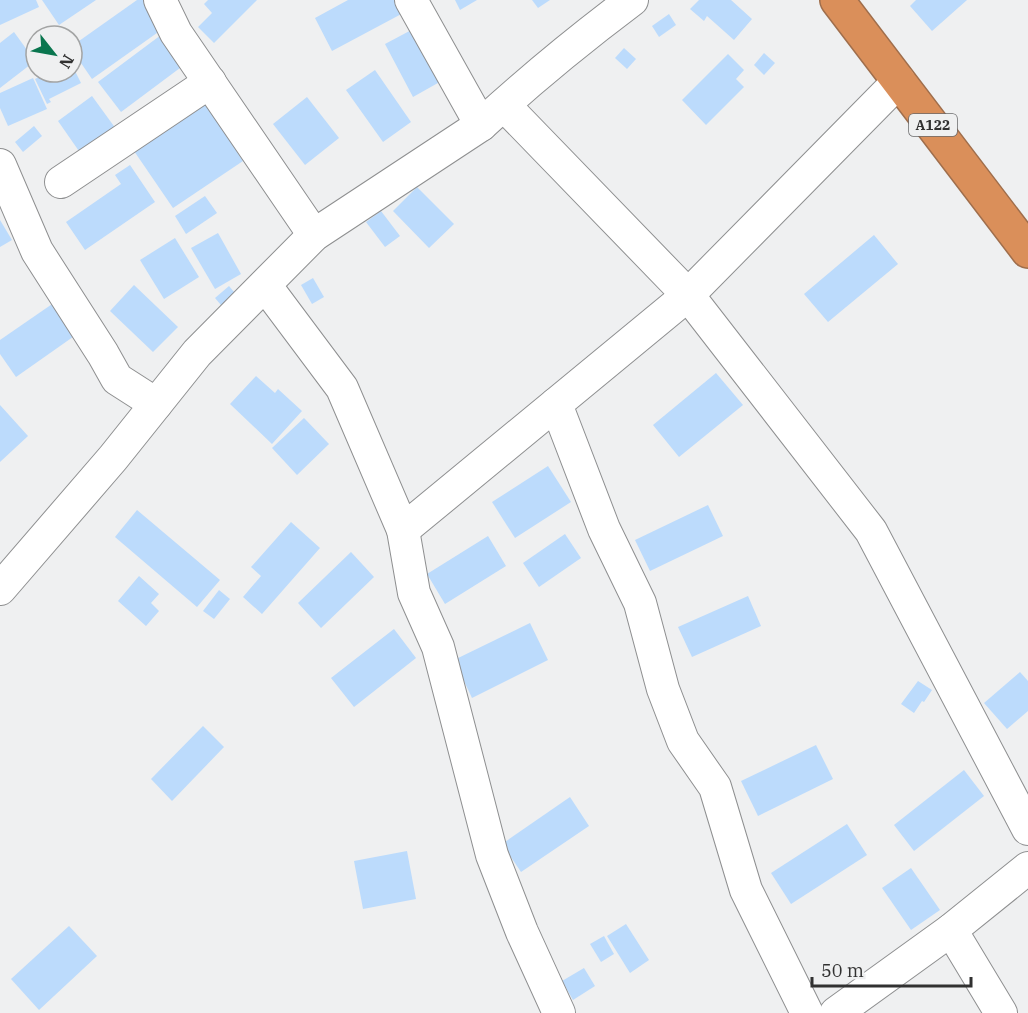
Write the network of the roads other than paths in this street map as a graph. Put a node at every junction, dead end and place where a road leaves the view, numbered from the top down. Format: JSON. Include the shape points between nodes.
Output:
{"nodes":[{"id":1,"x":160,"y":0,"type":"edge"},
{"id":2,"x":411,"y":0,"type":"edge"},
{"id":3,"x":632,"y":0,"type":"edge"},
{"id":4,"x":837,"y":0,"type":"edge"},
{"id":5,"x":899,"y":81,"type":"junction"},
{"id":6,"x":210,"y":82,"type":"junction"},
{"id":7,"x":504,"y":105,"type":"junction"},
{"id":8,"x":481,"y":125,"type":"junction"},
{"id":9,"x":0,"y":165,"type":"edge"},
{"id":10,"x":61,"y":182,"type":"dead end"},
{"id":11,"x":314,"y":235,"type":"junction"},
{"id":12,"x":1028,"y":250,"type":"edge"},
{"id":13,"x":265,"y":285,"type":"junction"},
{"id":14,"x":688,"y":295,"type":"junction"},
{"id":15,"x":156,"y":404,"type":"junction"},
{"id":16,"x":556,"y":404,"type":"junction"},
{"id":17,"x":403,"y":530,"type":"junction"},
{"id":18,"x":0,"y":589,"type":"edge"},
{"id":19,"x":1028,"y":829,"type":"edge"},
{"id":20,"x":1028,"y":868,"type":"edge"},
{"id":21,"x":951,"y":930,"type":"junction"},
{"id":22,"x":559,"y":1013,"type":"edge"},
{"id":23,"x":807,"y":1013,"type":"edge"},
{"id":24,"x":836,"y":1013,"type":"edge"},
{"id":25,"x":1001,"y":1013,"type":"edge"}],
"edges":[{"from":1,"to":6,"type":"street","via":[[176,33]]},
{"from":2,"to":8,"type":"street"},
{"from":3,"to":7,"type":"street"},
{"from":4,"to":5,"type":"highway","number":"A122"},
{"from":5,"to":12,"type":"highway","number":"A122"},
{"from":5,"to":14,"type":"street"},
{"from":6,"to":10,"type":"street"},
{"from":6,"to":11,"type":"street"},
{"from":7,"to":8,"type":"street"},
{"from":7,"to":14,"type":"street"},
{"from":8,"to":11,"type":"street"},
{"from":9,"to":15,"type":"street","via":[[37,251],[117,379]]},
{"from":11,"to":13,"type":"street"},
{"from":13,"to":15,"type":"street","via":[[197,353]]},
{"from":13,"to":17,"type":"street","via":[[342,388]]},
{"from":14,"to":16,"type":"street"},
{"from":14,"to":19,"type":"street","via":[[872,531]]},
{"from":15,"to":18,"type":"street"},
{"from":16,"to":17,"type":"street"},
{"from":16,"to":23,"type":"street","via":[[604,530],[640,603],[663,689],[683,741],[715,787],[746,890]]},
{"from":17,"to":22,"type":"street","via":[[414,593],[438,647],[492,855]]},
{"from":20,"to":21,"type":"street"},
{"from":21,"to":24,"type":"street"},
{"from":21,"to":25,"type":"street"}]}
